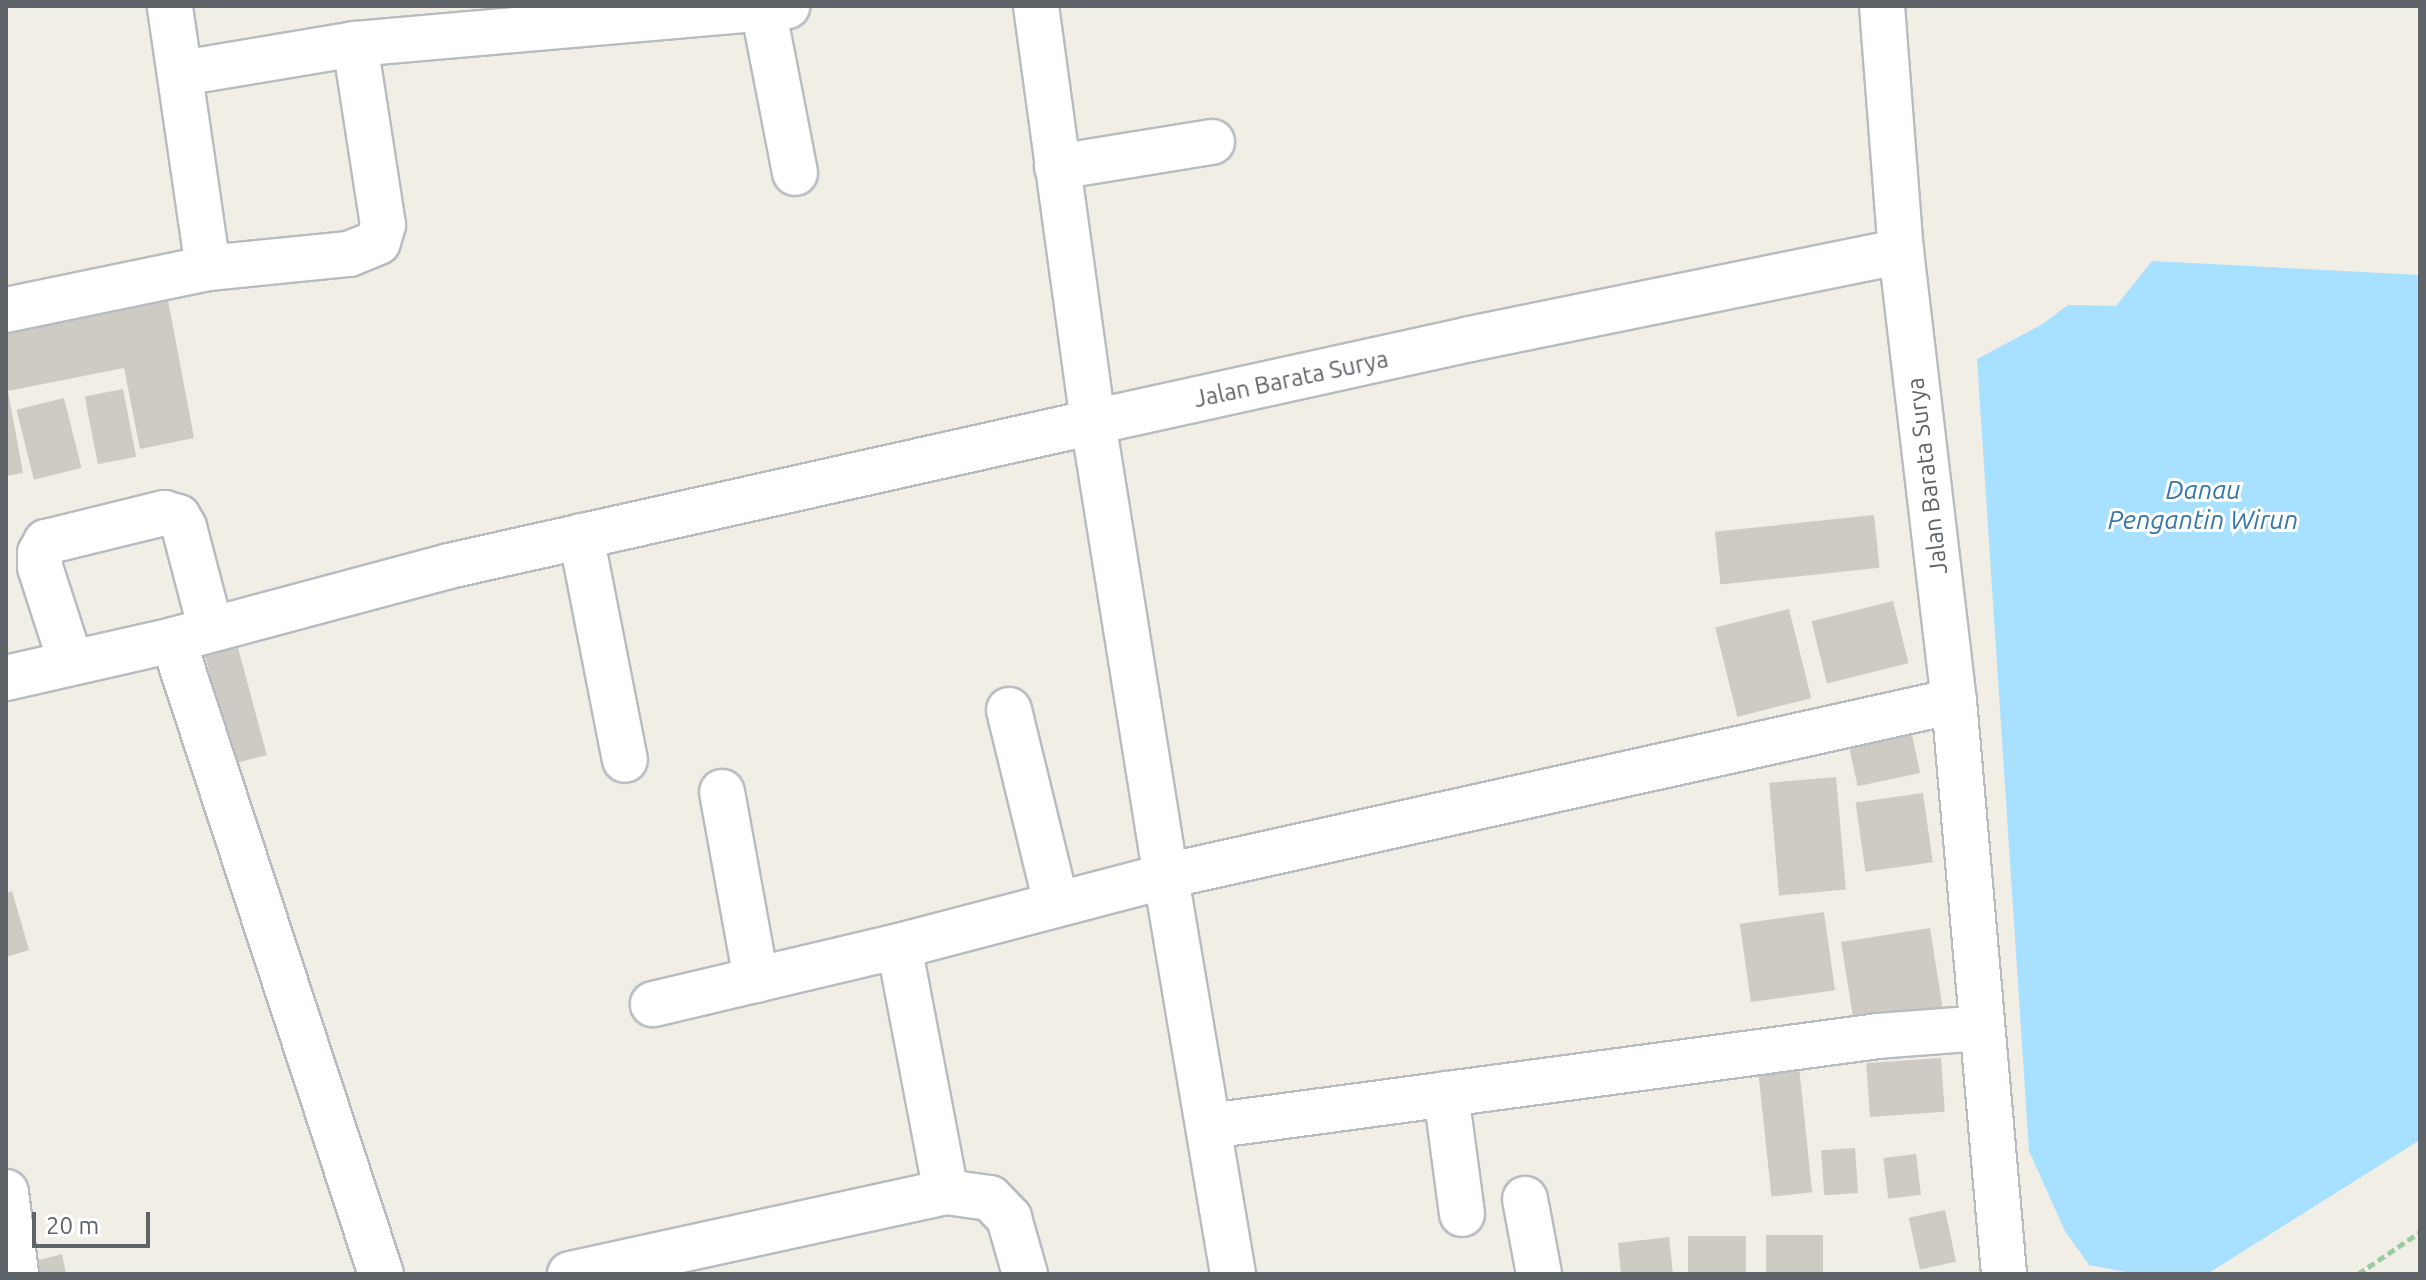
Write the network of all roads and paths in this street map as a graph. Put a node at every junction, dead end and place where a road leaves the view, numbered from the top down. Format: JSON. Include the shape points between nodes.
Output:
{"nodes":[{"id":1,"x":170,"y":6,"type":"edge"},
{"id":2,"x":1036,"y":6,"type":"edge"},
{"id":3,"x":1882,"y":6,"type":"edge"},
{"id":4,"x":775,"y":7,"type":"edge"},
{"id":5,"x":355,"y":44,"type":"junction"},
{"id":6,"x":182,"y":73,"type":"junction"},
{"id":7,"x":1212,"y":142,"type":"dead end"},
{"id":8,"x":1057,"y":167,"type":"junction"},
{"id":9,"x":795,"y":173,"type":"dead end"},
{"id":10,"x":1901,"y":251,"type":"junction"},
{"id":11,"x":208,"y":268,"type":"junction"},
{"id":12,"x":6,"y":310,"type":"edge"},
{"id":13,"x":1093,"y":422,"type":"junction"},
{"id":14,"x":581,"y":536,"type":"junction"},
{"id":15,"x":192,"y":635,"type":"junction"},
{"id":16,"x":71,"y":663,"type":"junction"},
{"id":17,"x":6,"y":678,"type":"edge"},
{"id":18,"x":1954,"y":701,"type":"junction"},
{"id":19,"x":1009,"y":710,"type":"dead end"},
{"id":20,"x":625,"y":760,"type":"dead end"},
{"id":21,"x":722,"y":792,"type":"dead end"},
{"id":22,"x":1166,"y":876,"type":"junction"},
{"id":23,"x":1056,"y":903,"type":"junction"},
{"id":24,"x":899,"y":946,"type":"junction"},
{"id":25,"x":756,"y":980,"type":"junction"},
{"id":26,"x":653,"y":1004,"type":"dead end"},
{"id":27,"x":1982,"y":1028,"type":"junction"},
{"id":28,"x":1446,"y":1094,"type":"junction"},
{"id":29,"x":1210,"y":1126,"type":"junction"},
{"id":30,"x":6,"y":1192,"type":"edge"},
{"id":31,"x":946,"y":1192,"type":"junction"},
{"id":32,"x":1525,"y":1199,"type":"dead end"},
{"id":33,"x":1462,"y":1214,"type":"dead end"},
{"id":34,"x":2420,"y":1232,"type":"edge"},
{"id":35,"x":16,"y":1274,"type":"edge"},
{"id":36,"x":381,"y":1274,"type":"edge"},
{"id":37,"x":570,"y":1274,"type":"edge"},
{"id":38,"x":1025,"y":1274,"type":"edge"},
{"id":39,"x":1233,"y":1274,"type":"edge"},
{"id":40,"x":1539,"y":1274,"type":"edge"},
{"id":41,"x":2004,"y":1274,"type":"edge"},
{"id":42,"x":2358,"y":1274,"type":"edge"}],
"edges":[{"from":1,"to":6,"type":"street"},
{"from":2,"to":8,"type":"street"},
{"from":3,"to":10,"type":"street","name":"Jalan Barata Surya"},
{"from":4,"to":5,"type":"street"},
{"from":4,"to":9,"type":"street"},
{"from":5,"to":6,"type":"street"},
{"from":5,"to":11,"type":"street","via":[[383,225],[378,242],[349,254]]},
{"from":6,"to":11,"type":"street"},
{"from":7,"to":8,"type":"street"},
{"from":8,"to":13,"type":"street"},
{"from":10,"to":13,"type":"street","name":"Jalan Barata Surya"},
{"from":10,"to":18,"type":"street","name":"Jalan Barata Surya"},
{"from":11,"to":12,"type":"street"},
{"from":13,"to":14,"type":"street","name":"Jalan Barata Surya"},
{"from":13,"to":22,"type":"street"},
{"from":14,"to":15,"type":"street","name":"Jalan Barata Surya"},
{"from":14,"to":20,"type":"street"},
{"from":15,"to":16,"type":"street","name":"Jalan Barata Surya"},
{"from":15,"to":16,"type":"street","via":[[184,527],[178,517],[164,513],[46,542],[40,567]]},
{"from":15,"to":36,"type":"street"},
{"from":16,"to":17,"type":"street","name":"Jalan Barata Surya"},
{"from":18,"to":22,"type":"street"},
{"from":18,"to":27,"type":"street","name":"Jalan Barata Surya"},
{"from":19,"to":23,"type":"street"},
{"from":21,"to":25,"type":"street"},
{"from":22,"to":23,"type":"street"},
{"from":22,"to":29,"type":"street"},
{"from":23,"to":24,"type":"street"},
{"from":24,"to":25,"type":"street"},
{"from":24,"to":31,"type":"street"},
{"from":25,"to":26,"type":"street"},
{"from":27,"to":28,"type":"street","via":[[1878,1036]]},
{"from":27,"to":41,"type":"street","name":"Jalan Barata Surya"},
{"from":28,"to":29,"type":"street"},
{"from":28,"to":33,"type":"street"},
{"from":29,"to":39,"type":"street"},
{"from":30,"to":35,"type":"street"},
{"from":31,"to":37,"type":"street"},
{"from":31,"to":38,"type":"street","via":[[990,1198],[1009,1218]]},
{"from":32,"to":40,"type":"street"},
{"from":34,"to":42,"type":"path"}]}
